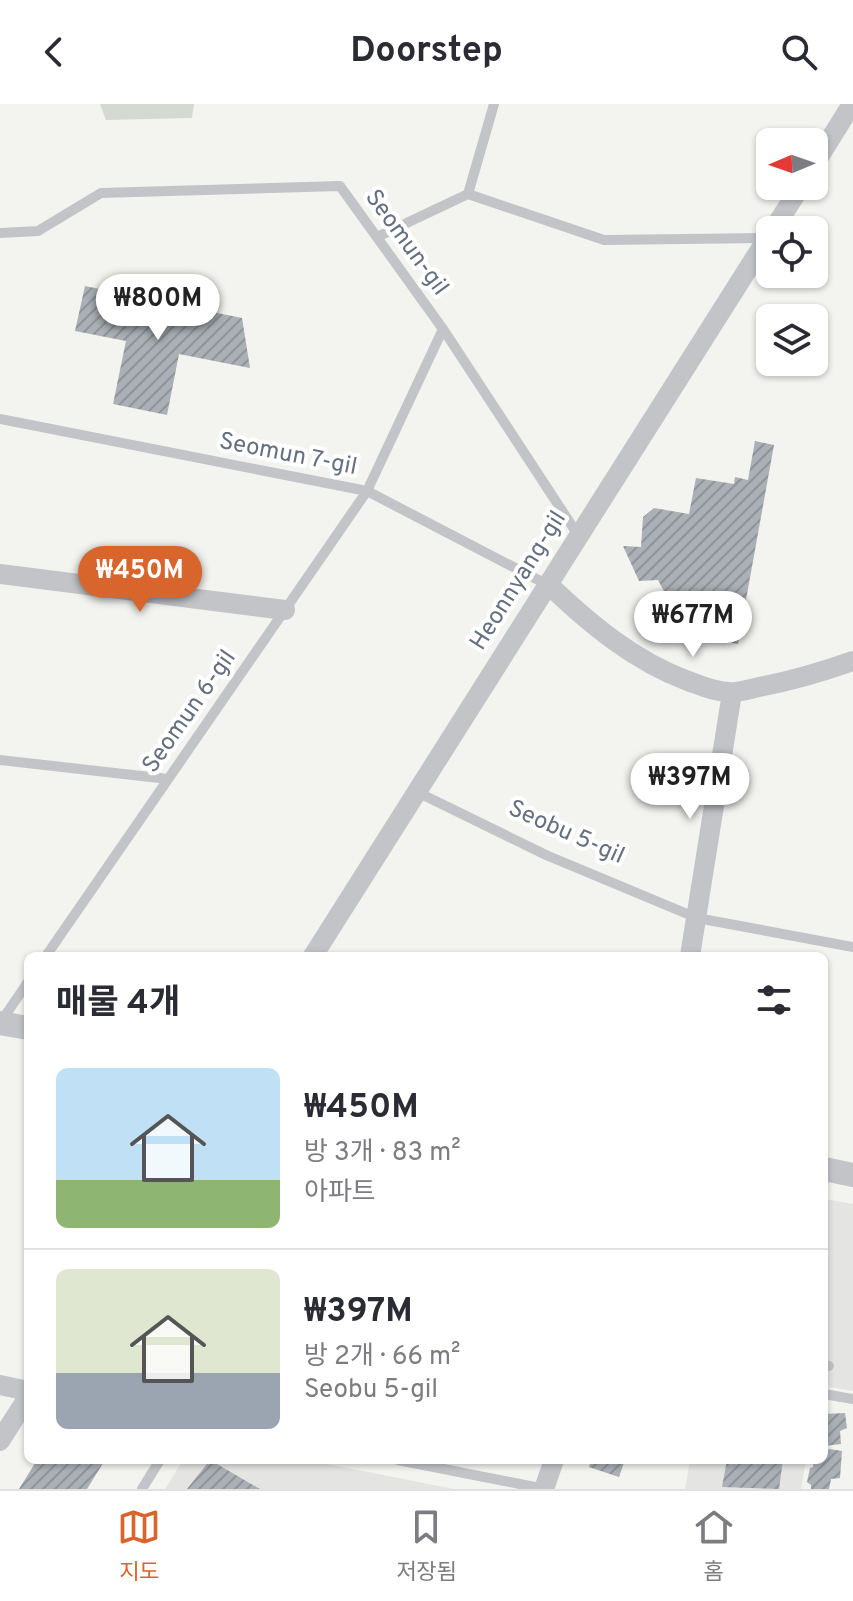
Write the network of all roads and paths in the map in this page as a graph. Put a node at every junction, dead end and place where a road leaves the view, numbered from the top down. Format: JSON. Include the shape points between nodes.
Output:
{"nodes":[{"id":1,"x":494,"y":104,"type":"edge"},
{"id":2,"x":852,"y":104,"type":"edge"},
{"id":3,"x":828,"y":143,"type":"edge"},
{"id":4,"x":468,"y":194,"type":"junction"},
{"id":5,"x":0,"y":233,"type":"edge"},
{"id":6,"x":756,"y":235,"type":"edge"},
{"id":7,"x":377,"y":237,"type":"junction"},
{"id":8,"x":756,"y":256,"type":"edge"},
{"id":9,"x":443,"y":329,"type":"junction"},
{"id":10,"x":0,"y":419,"type":"edge"},
{"id":11,"x":367,"y":491,"type":"junction"},
{"id":12,"x":578,"y":535,"type":"junction"},
{"id":13,"x":0,"y":574,"type":"edge"},
{"id":14,"x":549,"y":585,"type":"junction"},
{"id":15,"x":285,"y":610,"type":"junction"},
{"id":16,"x":853,"y":661,"type":"edge"},
{"id":17,"x":732,"y":693,"type":"junction"},
{"id":18,"x":0,"y":760,"type":"edge"},
{"id":19,"x":168,"y":779,"type":"junction"},
{"id":20,"x":416,"y":792,"type":"junction"},
{"id":21,"x":697,"y":918,"type":"junction"},
{"id":22,"x":853,"y":947,"type":"edge"},
{"id":23,"x":49,"y":952,"type":"edge"},
{"id":24,"x":316,"y":952,"type":"edge"},
{"id":25,"x":691,"y":952,"type":"edge"},
{"id":26,"x":24,"y":988,"type":"edge"},
{"id":27,"x":0,"y":1023,"type":"edge"},
{"id":28,"x":24,"y":1027,"type":"edge"},
{"id":29,"x":828,"y":1170,"type":"edge"},
{"id":30,"x":853,"y":1175,"type":"edge"},
{"id":31,"x":0,"y":1385,"type":"edge"},
{"id":32,"x":24,"y":1390,"type":"edge"},
{"id":33,"x":828,"y":1395,"type":"edge"},
{"id":34,"x":853,"y":1399,"type":"edge"},
{"id":35,"x":24,"y":1403,"type":"edge"},
{"id":36,"x":0,"y":1441,"type":"edge"},
{"id":37,"x":158,"y":1464,"type":"edge"},
{"id":38,"x":418,"y":1464,"type":"edge"},
{"id":39,"x":553,"y":1464,"type":"edge"},
{"id":40,"x":142,"y":1489,"type":"edge"},
{"id":41,"x":545,"y":1489,"type":"edge"}],
"edges":[{"from":1,"to":4,"type":"lane"},
{"from":2,"to":3,"type":"street"},
{"from":4,"to":6,"type":"lane","via":[[604,240]]},
{"from":4,"to":7,"type":"lane"},
{"from":5,"to":7,"type":"lane","name":"Seomun-gil","via":[[38,231],[101,193],[340,186]]},
{"from":7,"to":9,"type":"lane","name":"Seomun-gil"},
{"from":8,"to":12,"type":"street","name":"Heonnyang-gil"},
{"from":9,"to":11,"type":"lane","name":"Seomun 6-gil"},
{"from":9,"to":12,"type":"lane","name":"Seomun-gil"},
{"from":10,"to":11,"type":"lane","name":"Seomun 7-gil"},
{"from":11,"to":14,"type":"lane","name":"Seomun 7-gil"},
{"from":11,"to":15,"type":"lane","name":"Seomun 6-gil"},
{"from":12,"to":14,"type":"street","name":"Heonnyang-gil"},
{"from":13,"to":15,"type":"street"},
{"from":14,"to":17,"type":"street","via":[[579,614],[657,669]]},
{"from":14,"to":20,"type":"street","name":"Heonnyang-gil"},
{"from":15,"to":19,"type":"lane","name":"Seomun 6-gil"},
{"from":16,"to":17,"type":"street"},
{"from":17,"to":21,"type":"street"},
{"from":18,"to":19,"type":"lane"},
{"from":19,"to":23,"type":"lane","name":"Seomun 6-gil"},
{"from":20,"to":21,"type":"lane","name":"Seobu 5-gil","via":[[546,855]]},
{"from":20,"to":24,"type":"street","name":"Heonnyang-gil"},
{"from":21,"to":22,"type":"lane","name":"Seobu 5-gil"},
{"from":21,"to":25,"type":"street"},
{"from":26,"to":27,"type":"lane"},
{"from":27,"to":28,"type":"street"},
{"from":29,"to":30,"type":"street"},
{"from":31,"to":32,"type":"street"},
{"from":33,"to":34,"type":"lane"},
{"from":35,"to":36,"type":"street"},
{"from":37,"to":40,"type":"lane"},
{"from":38,"to":41,"type":"lane"},
{"from":39,"to":41,"type":"street"}]}
